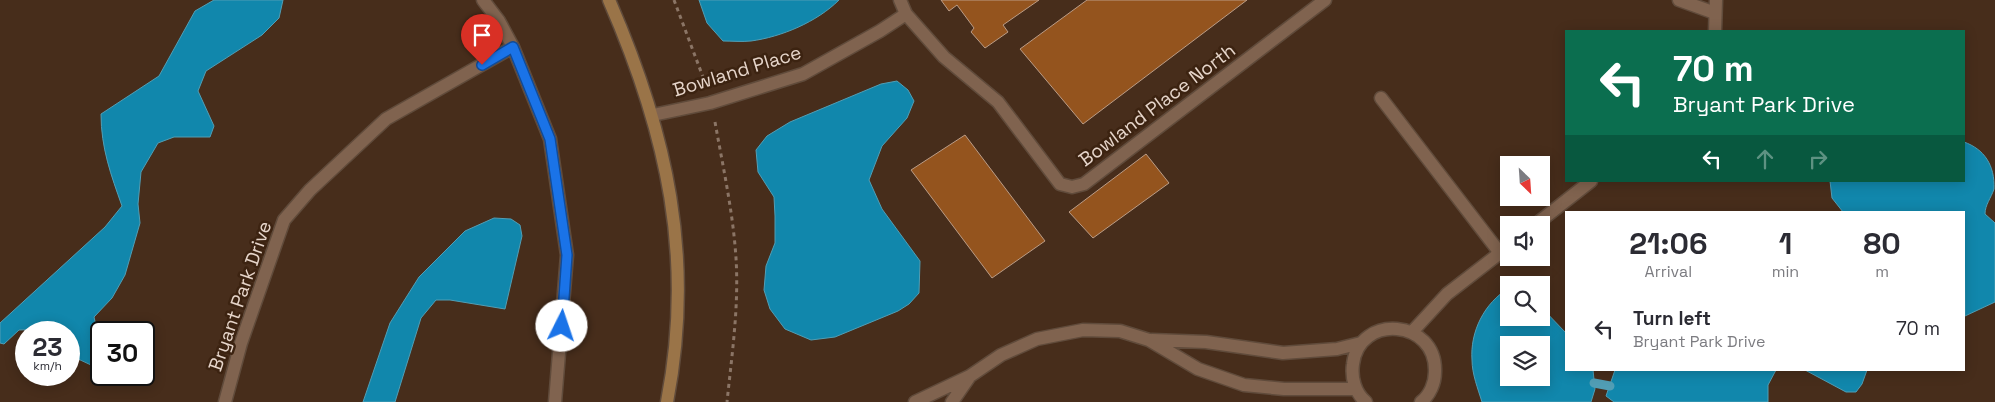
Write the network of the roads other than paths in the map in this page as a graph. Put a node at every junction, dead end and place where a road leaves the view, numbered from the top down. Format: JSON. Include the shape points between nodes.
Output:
{"nodes":[{"id":1,"x":483,"y":0,"type":"edge"},
{"id":2,"x":609,"y":0,"type":"edge"},
{"id":3,"x":900,"y":0,"type":"edge"},
{"id":4,"x":1325,"y":0,"type":"edge"},
{"id":5,"x":1679,"y":0,"type":"edge"},
{"id":6,"x":1716,"y":6,"type":"edge"},
{"id":7,"x":906,"y":14,"type":"junction"},
{"id":8,"x":1715,"y":30,"type":"edge"},
{"id":9,"x":513,"y":47,"type":"junction"},
{"id":10,"x":1381,"y":98,"type":"dead end"},
{"id":11,"x":653,"y":115,"type":"junction"},
{"id":12,"x":1590,"y":182,"type":"edge"},
{"id":13,"x":1546,"y":216,"type":"edge"},
{"id":14,"x":1500,"y":245,"type":"edge"},
{"id":15,"x":1500,"y":253,"type":"edge"},
{"id":16,"x":1412,"y":332,"type":"junction"},
{"id":17,"x":1149,"y":340,"type":"junction"},
{"id":18,"x":1361,"y":343,"type":"junction"},
{"id":19,"x":970,"y":376,"type":"junction"},
{"id":20,"x":1356,"y":389,"type":"junction"},
{"id":21,"x":1425,"y":401,"type":"edge"},
{"id":22,"x":225,"y":402,"type":"edge"},
{"id":23,"x":555,"y":402,"type":"edge"},
{"id":24,"x":667,"y":402,"type":"edge"},
{"id":25,"x":915,"y":402,"type":"edge"},
{"id":26,"x":952,"y":402,"type":"edge"},
{"id":27,"x":1366,"y":402,"type":"edge"}],
"edges":[{"from":1,"to":9,"type":"street"},
{"from":2,"to":11,"type":"street","via":[[634,58]]},
{"from":3,"to":7,"type":"street","name":"Bowland Place North"},
{"from":4,"to":7,"type":"street","name":"Bowland Place North","via":[[1084,184],[1072,187],[1060,184],[998,102],[944,57]]},
{"from":5,"to":6,"type":"street"},
{"from":6,"to":8,"type":"street"},
{"from":7,"to":11,"type":"street","name":"Bowland Place","via":[[803,74],[710,103]]},
{"from":9,"to":22,"type":"street","name":"Bryant Park Drive","via":[[386,119],[310,190],[284,220],[241,343]]},
{"from":9,"to":23,"type":"street","via":[[550,139],[567,255]]},
{"from":10,"to":14,"type":"street"},
{"from":11,"to":24,"type":"street","via":[[667,172],[676,231],[678,308],[675,362]]},
{"from":12,"to":13,"type":"street"},
{"from":15,"to":16,"type":"street","via":[[1447,294]]},
{"from":16,"to":18,"type":"street","via":[[1399,328],[1385,329]]},
{"from":16,"to":21,"type":"street","via":[[1427,344],[1436,362],[1435,382]]},
{"from":17,"to":18,"type":"street","via":[[1206,342],[1283,353],[1337,349]]},
{"from":17,"to":19,"type":"street","via":[[1120,331],[1083,330],[1037,338],[1001,355]]},
{"from":17,"to":20,"type":"street","via":[[1198,369],[1244,385],[1284,389]]},
{"from":18,"to":20,"type":"street","via":[[1353,358],[1352,374]]},
{"from":19,"to":25,"type":"street"},
{"from":19,"to":26,"type":"street"},
{"from":20,"to":27,"type":"street"}]}
